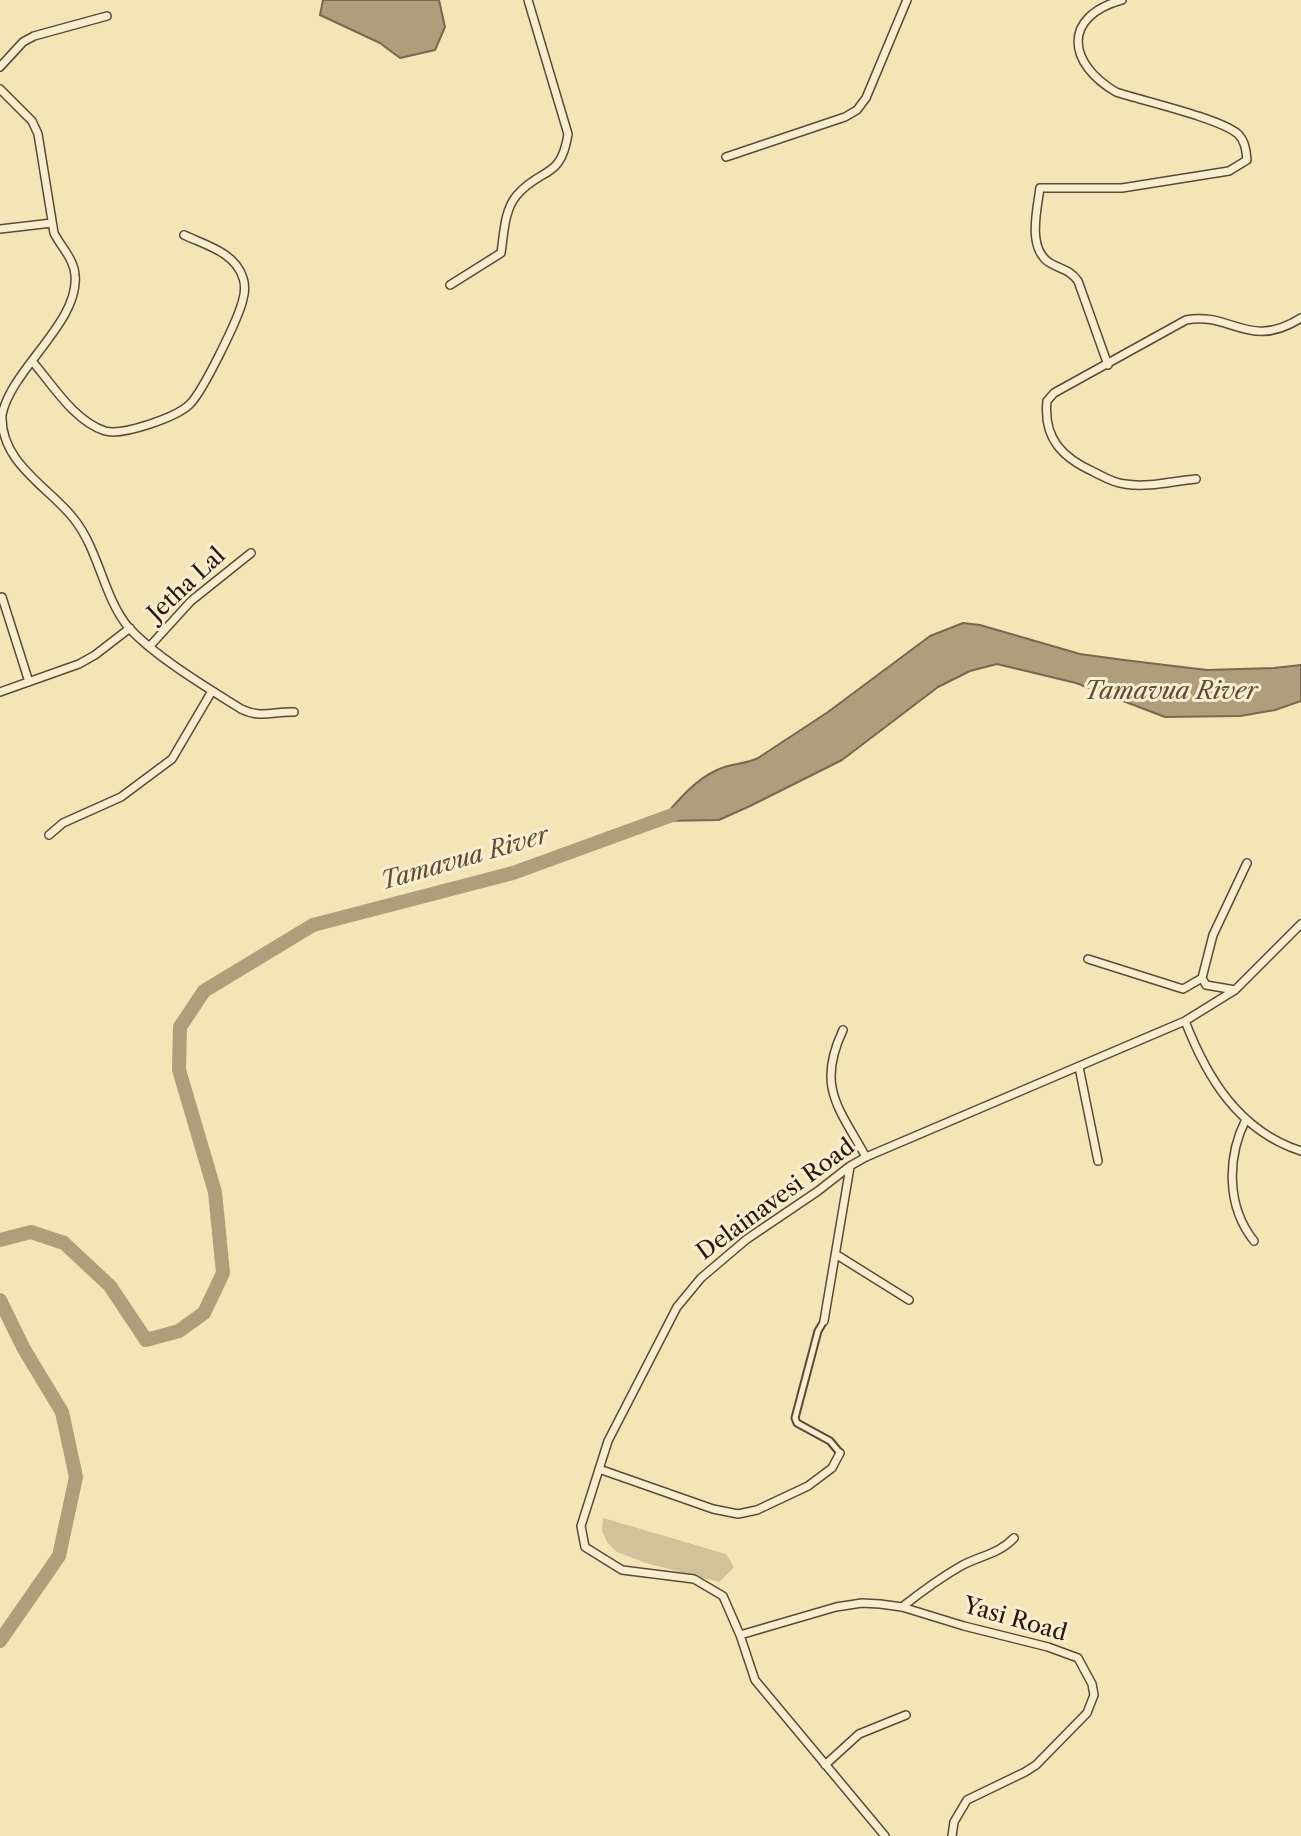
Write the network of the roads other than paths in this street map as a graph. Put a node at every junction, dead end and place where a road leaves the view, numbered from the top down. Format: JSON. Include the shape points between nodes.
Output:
{"nodes":[{"id":1,"x":528,"y":0,"type":"edge"},
{"id":2,"x":907,"y":0,"type":"edge"},
{"id":3,"x":1122,"y":0,"type":"edge"},
{"id":4,"x":107,"y":16,"type":"dead end"},
{"id":5,"x":0,"y":66,"type":"edge"},
{"id":6,"x":0,"y":89,"type":"edge"},
{"id":7,"x":726,"y":157,"type":"dead end"},
{"id":8,"x":52,"y":223,"type":"junction"},
{"id":9,"x":0,"y":229,"type":"edge"},
{"id":10,"x":184,"y":235,"type":"dead end"},
{"id":11,"x":450,"y":285,"type":"dead end"},
{"id":12,"x":1301,"y":318,"type":"edge"},
{"id":13,"x":32,"y":360,"type":"junction"},
{"id":14,"x":1108,"y":365,"type":"junction"},
{"id":15,"x":1196,"y":480,"type":"dead end"},
{"id":16,"x":251,"y":553,"type":"dead end"},
{"id":17,"x":2,"y":597,"type":"dead end"},
{"id":18,"x":130,"y":628,"type":"junction"},
{"id":19,"x":150,"y":646,"type":"junction"},
{"id":20,"x":29,"y":682,"type":"junction"},
{"id":21,"x":212,"y":691,"type":"junction"},
{"id":22,"x":0,"y":692,"type":"edge"},
{"id":23,"x":294,"y":712,"type":"dead end"},
{"id":24,"x":49,"y":835,"type":"dead end"},
{"id":25,"x":1247,"y":863,"type":"dead end"},
{"id":26,"x":1301,"y":924,"type":"edge"},
{"id":27,"x":1088,"y":959,"type":"dead end"},
{"id":28,"x":1202,"y":978,"type":"junction"},
{"id":29,"x":1235,"y":990,"type":"junction"},
{"id":30,"x":1185,"y":1021,"type":"junction"},
{"id":31,"x":843,"y":1030,"type":"dead end"},
{"id":32,"x":1079,"y":1067,"type":"junction"},
{"id":33,"x":1246,"y":1119,"type":"junction"},
{"id":34,"x":1301,"y":1151,"type":"edge"},
{"id":35,"x":866,"y":1157,"type":"junction"},
{"id":36,"x":1098,"y":1161,"type":"dead end"},
{"id":37,"x":850,"y":1166,"type":"junction"},
{"id":38,"x":1254,"y":1241,"type":"dead end"},
{"id":39,"x":837,"y":1255,"type":"junction"},
{"id":40,"x":909,"y":1300,"type":"dead end"},
{"id":41,"x":824,"y":1321,"type":"joint"},
{"id":42,"x":840,"y":1452,"type":"joint"},
{"id":43,"x":599,"y":1469,"type":"junction"},
{"id":44,"x":1014,"y":1538,"type":"dead end"},
{"id":45,"x":902,"y":1607,"type":"junction"},
{"id":46,"x":740,"y":1635,"type":"junction"},
{"id":47,"x":906,"y":1715,"type":"dead end"},
{"id":48,"x":825,"y":1765,"type":"junction"},
{"id":49,"x":885,"y":1836,"type":"edge"},
{"id":50,"x":952,"y":1836,"type":"edge"}],
"edges":[{"from":1,"to":11,"type":"street","via":[[568,134],[562,160],[516,196],[500,253]]},
{"from":2,"to":7,"type":"street","via":[[857,110],[830,124]]},
{"from":3,"to":14,"type":"street","via":[[1103,6],[1083,21],[1079,48],[1091,72],[1116,92],[1239,135],[1247,160],[1229,171],[1122,188],[1040,188],[1035,229],[1040,253],[1072,272],[1078,281]]},
{"from":4,"to":5,"type":"street","via":[[34,36]]},
{"from":6,"to":8,"type":"street","via":[[32,121],[38,134]]},
{"from":8,"to":9,"type":"street"},
{"from":8,"to":13,"type":"street","via":[[71,260],[75,283],[62,318]]},
{"from":10,"to":13,"type":"street","via":[[233,262],[243,278],[244,295],[207,377],[187,406],[167,418],[129,429],[104,430],[78,414]]},
{"from":12,"to":14,"type":"street","via":[[1269,332],[1186,320]]},
{"from":13,"to":18,"type":"street","via":[[6,402],[2,438],[32,481],[74,519]]},
{"from":14,"to":15,"type":"street","via":[[1047,401],[1048,428],[1063,453],[1082,468],[1124,484]]},
{"from":16,"to":19,"type":"street","name":"Jetha Lal","via":[[191,601]]},
{"from":17,"to":20,"type":"street"},
{"from":18,"to":19,"type":"street"},
{"from":18,"to":20,"type":"street","via":[[86,660]]},
{"from":19,"to":21,"type":"street"},
{"from":20,"to":22,"type":"street"},
{"from":21,"to":23,"type":"street","via":[[249,713]]},
{"from":21,"to":24,"type":"street","via":[[172,759],[121,796],[63,823]]},
{"from":25,"to":28,"type":"street","via":[[1213,935]]},
{"from":26,"to":29,"type":"street","name":"Delainavesi Road"},
{"from":27,"to":28,"type":"street","via":[[1183,989]]},
{"from":28,"to":29,"type":"street","via":[[1206,985]]},
{"from":29,"to":30,"type":"street","name":"Delainavesi Road"},
{"from":30,"to":32,"type":"street","name":"Delainavesi Road"},
{"from":30,"to":33,"type":"street","via":[[1210,1076]]},
{"from":31,"to":35,"type":"street","via":[[833,1050],[831,1094]]},
{"from":32,"to":35,"type":"street","name":"Delainavesi Road"},
{"from":32,"to":36,"type":"street"},
{"from":33,"to":34,"type":"street"},
{"from":33,"to":38,"type":"street","via":[[1235,1145],[1232,1175],[1242,1221]]},
{"from":35,"to":37,"type":"street","name":"Delainavesi Road"},
{"from":37,"to":39,"type":"street"},
{"from":37,"to":43,"type":"street","name":"Delainavesi Road","via":[[747,1239],[701,1278],[677,1307],[608,1441]]},
{"from":39,"to":40,"type":"street"},
{"from":39,"to":41,"type":"street"},
{"from":41,"to":42,"type":"street","via":[[795,1419]]},
{"from":42,"to":43,"type":"street","via":[[832,1468],[808,1486],[738,1514]]},
{"from":43,"to":46,"type":"street","name":"Delainavesi Road","via":[[581,1526],[585,1547],[622,1570],[694,1579],[723,1596]]},
{"from":44,"to":45,"type":"street","via":[[995,1553],[964,1564]]},
{"from":45,"to":46,"type":"street","name":"Yasi Road","via":[[862,1603],[836,1607]]},
{"from":45,"to":50,"type":"street","name":"Yasi Road","via":[[1069,1654],[1078,1658],[1092,1684],[1094,1695],[1081,1721],[1025,1772],[967,1800],[954,1822]]},
{"from":46,"to":48,"type":"street","name":"Delainavesi Road","via":[[755,1680]]},
{"from":47,"to":48,"type":"street","via":[[864,1731]]},
{"from":48,"to":49,"type":"street","name":"Delainavesi Road"}]}
